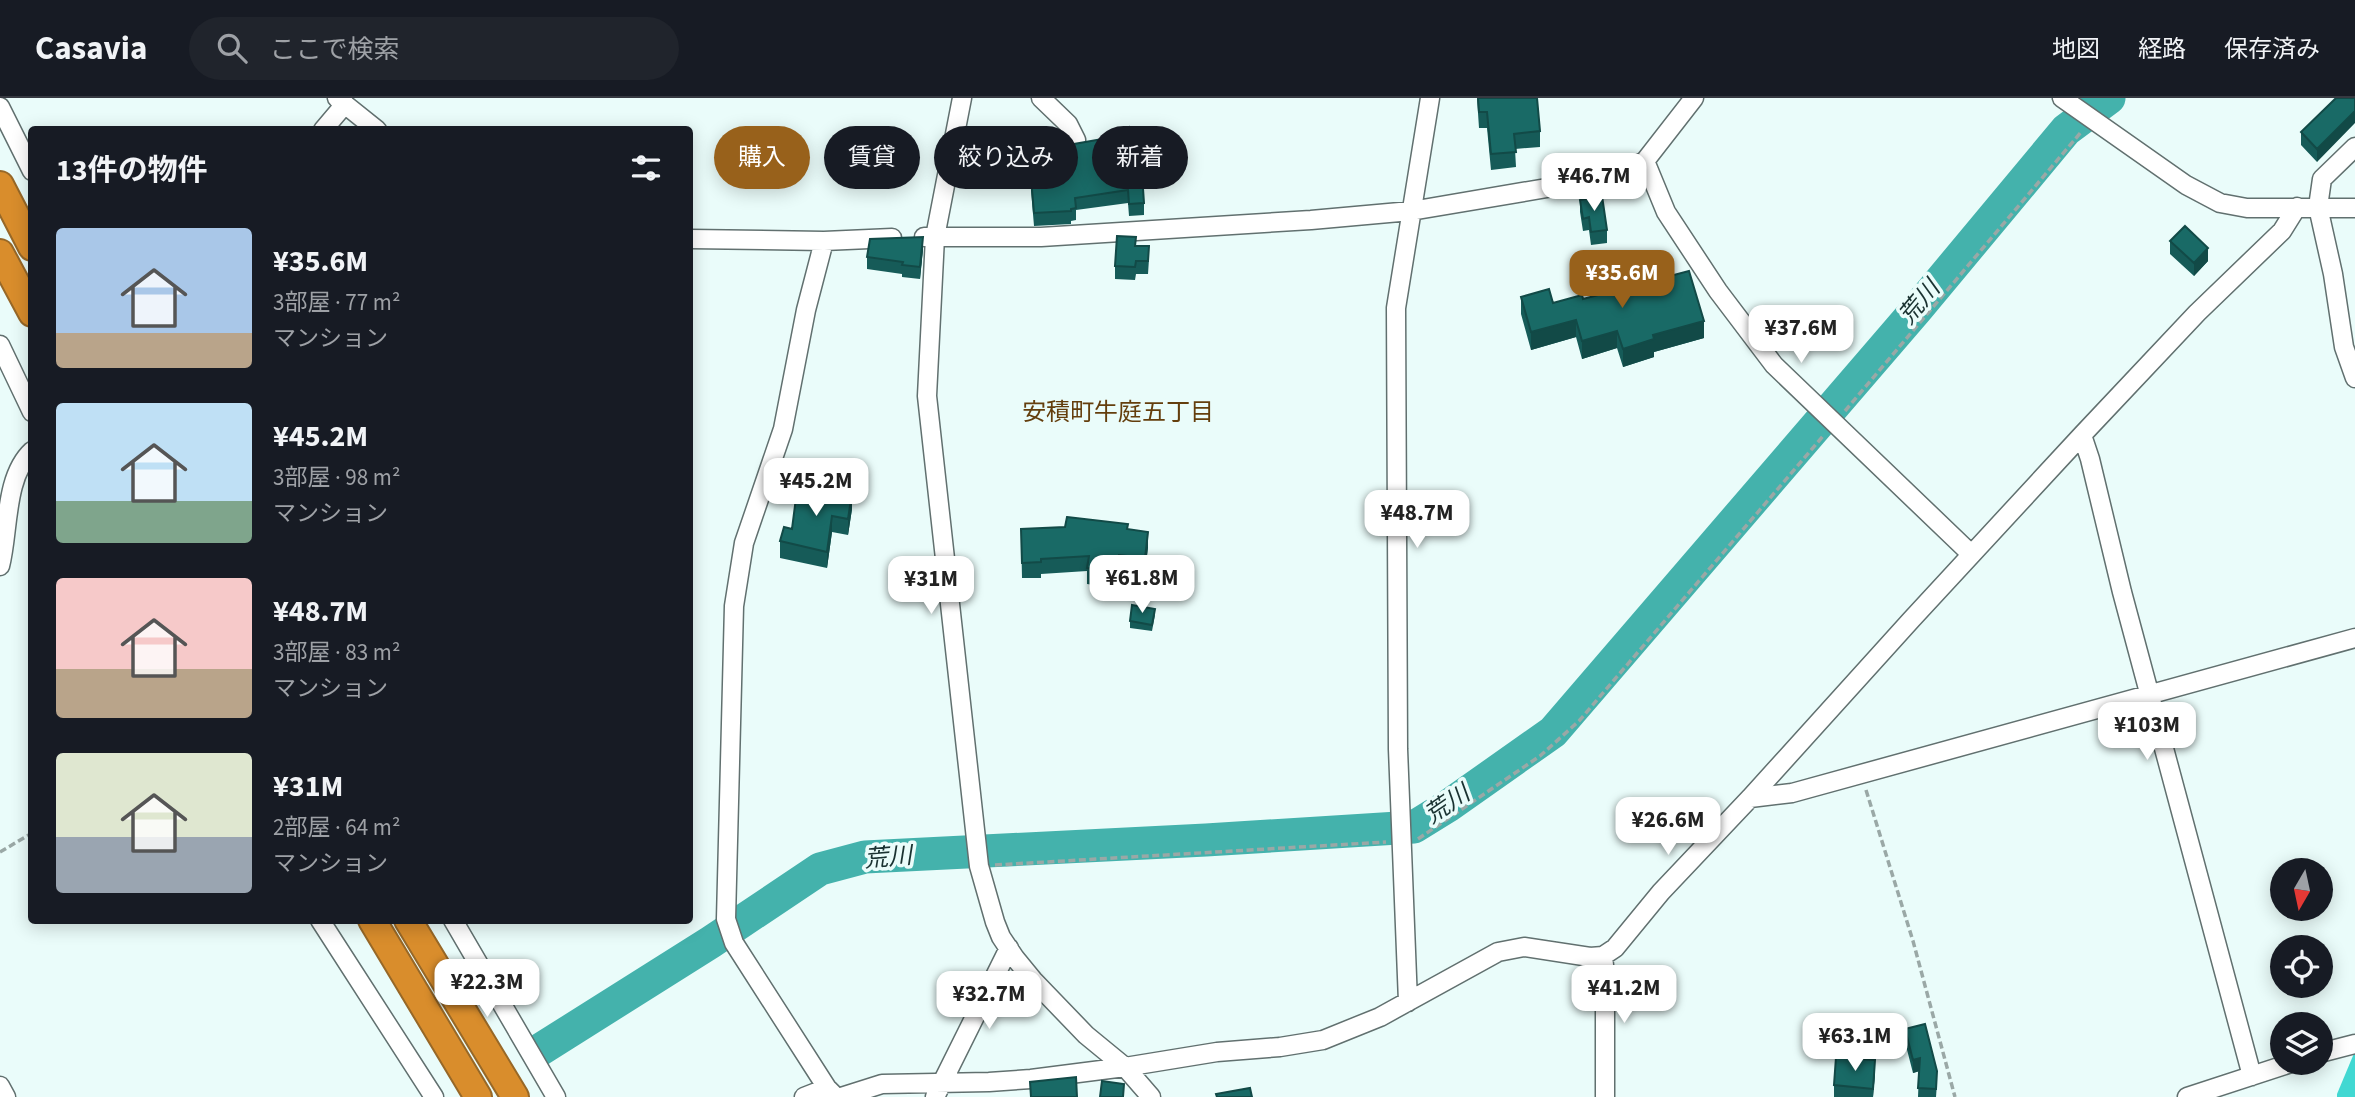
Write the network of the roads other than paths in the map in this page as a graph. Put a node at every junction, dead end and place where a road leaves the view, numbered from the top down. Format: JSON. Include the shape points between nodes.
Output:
{"nodes":[{"id":1,"x":962,"y":98,"type":"edge"},
{"id":2,"x":1041,"y":98,"type":"edge"},
{"id":3,"x":1430,"y":98,"type":"edge"},
{"id":4,"x":1694,"y":98,"type":"edge"},
{"id":5,"x":2063,"y":98,"type":"edge"},
{"id":6,"x":341,"y":101,"type":"edge"},
{"id":7,"x":0,"y":107,"type":"edge"},
{"id":8,"x":2085,"y":108,"type":"edge"},
{"id":9,"x":325,"y":126,"type":"edge"},
{"id":10,"x":372,"y":126,"type":"edge"},
{"id":11,"x":1069,"y":126,"type":"edge"},
{"id":12,"x":2355,"y":147,"type":"edge"},
{"id":13,"x":1644,"y":161,"type":"junction"},
{"id":14,"x":28,"y":163,"type":"edge"},
{"id":15,"x":0,"y":185,"type":"edge"},
{"id":16,"x":2297,"y":206,"type":"junction"},
{"id":17,"x":2318,"y":208,"type":"junction"},
{"id":18,"x":2355,"y":208,"type":"edge"},
{"id":19,"x":1411,"y":211,"type":"junction"},
{"id":20,"x":935,"y":237,"type":"junction"},
{"id":21,"x":28,"y":239,"type":"edge"},
{"id":22,"x":693,"y":239,"type":"edge"},
{"id":23,"x":824,"y":241,"type":"junction"},
{"id":24,"x":0,"y":253,"type":"edge"},
{"id":25,"x":28,"y":306,"type":"edge"},
{"id":26,"x":0,"y":345,"type":"edge"},
{"id":27,"x":2355,"y":378,"type":"edge"},
{"id":28,"x":28,"y":404,"type":"edge"},
{"id":29,"x":2082,"y":435,"type":"junction"},
{"id":30,"x":28,"y":456,"type":"edge"},
{"id":31,"x":1971,"y":554,"type":"junction"},
{"id":32,"x":0,"y":566,"type":"edge"},
{"id":33,"x":2355,"y":638,"type":"edge"},
{"id":34,"x":2149,"y":694,"type":"junction"},
{"id":35,"x":1750,"y":798,"type":"junction"},
{"id":36,"x":323,"y":924,"type":"edge"},
{"id":37,"x":374,"y":924,"type":"edge"},
{"id":38,"x":410,"y":924,"type":"edge"},
{"id":39,"x":455,"y":924,"type":"edge"},
{"id":40,"x":1009,"y":948,"type":"junction"},
{"id":41,"x":1603,"y":956,"type":"junction"},
{"id":42,"x":1408,"y":1002,"type":"junction"},
{"id":43,"x":2355,"y":1044,"type":"edge"},
{"id":44,"x":2333,"y":1050,"type":"edge"},
{"id":45,"x":1125,"y":1067,"type":"junction"},
{"id":46,"x":2270,"y":1070,"type":"edge"},
{"id":47,"x":2252,"y":1076,"type":"junction"},
{"id":48,"x":0,"y":1086,"type":"edge"},
{"id":49,"x":939,"y":1090,"type":"edge"},
{"id":50,"x":835,"y":1094,"type":"edge"},
{"id":51,"x":6,"y":1097,"type":"edge"},
{"id":52,"x":434,"y":1097,"type":"edge"},
{"id":53,"x":478,"y":1097,"type":"edge"},
{"id":54,"x":515,"y":1097,"type":"edge"},
{"id":55,"x":556,"y":1097,"type":"edge"},
{"id":56,"x":804,"y":1097,"type":"edge"},
{"id":57,"x":1151,"y":1097,"type":"edge"},
{"id":58,"x":1605,"y":1097,"type":"edge"},
{"id":59,"x":2187,"y":1097,"type":"edge"}],
"edges":[{"from":1,"to":20,"type":"street"},
{"from":2,"to":11,"type":"street"},
{"from":3,"to":19,"type":"street"},
{"from":4,"to":13,"type":"street"},
{"from":5,"to":8,"type":"street"},
{"from":6,"to":9,"type":"street"},
{"from":6,"to":10,"type":"street"},
{"from":7,"to":14,"type":"street"},
{"from":8,"to":16,"type":"street","via":[[2186,185],[2220,204]]},
{"from":12,"to":17,"type":"street","via":[[2322,179]]},
{"from":13,"to":19,"type":"street","via":[[1583,182]]},
{"from":13,"to":31,"type":"street","via":[[1666,212],[1774,365]]},
{"from":15,"to":21,"type":"highway"},
{"from":16,"to":17,"type":"street"},
{"from":16,"to":29,"type":"street","via":[[2282,231]]},
{"from":17,"to":18,"type":"street"},
{"from":17,"to":27,"type":"street","via":[[2344,347]]},
{"from":19,"to":20,"type":"street","via":[[1041,237]]},
{"from":19,"to":42,"type":"street","via":[[1396,308],[1398,749]]},
{"from":20,"to":23,"type":"street"},
{"from":20,"to":40,"type":"street","via":[[927,396],[979,866],[995,922]]},
{"from":22,"to":23,"type":"street"},
{"from":23,"to":50,"type":"street","via":[[783,429],[744,543],[734,606],[726,919],[734,943]]},
{"from":24,"to":25,"type":"highway"},
{"from":26,"to":28,"type":"street"},
{"from":29,"to":31,"type":"street"},
{"from":29,"to":34,"type":"street"},
{"from":30,"to":32,"type":"street","via":[[15,482]]},
{"from":31,"to":35,"type":"street"},
{"from":33,"to":34,"type":"street"},
{"from":34,"to":35,"type":"street","via":[[1793,793]]},
{"from":34,"to":47,"type":"street"},
{"from":35,"to":41,"type":"street"},
{"from":36,"to":52,"type":"street"},
{"from":37,"to":53,"type":"highway"},
{"from":38,"to":54,"type":"highway"},
{"from":39,"to":55,"type":"street"},
{"from":40,"to":45,"type":"street","via":[[1086,1035]]},
{"from":40,"to":49,"type":"street"},
{"from":41,"to":42,"type":"street","via":[[1513,948]]},
{"from":41,"to":58,"type":"street"},
{"from":42,"to":45,"type":"street","via":[[1323,1040]]},
{"from":43,"to":44,"type":"street"},
{"from":45,"to":49,"type":"street"},
{"from":45,"to":57,"type":"street"},
{"from":46,"to":47,"type":"street"},
{"from":47,"to":59,"type":"street"},
{"from":48,"to":51,"type":"street"},
{"from":49,"to":50,"type":"street","via":[[882,1084]]},
{"from":50,"to":56,"type":"street"}]}
